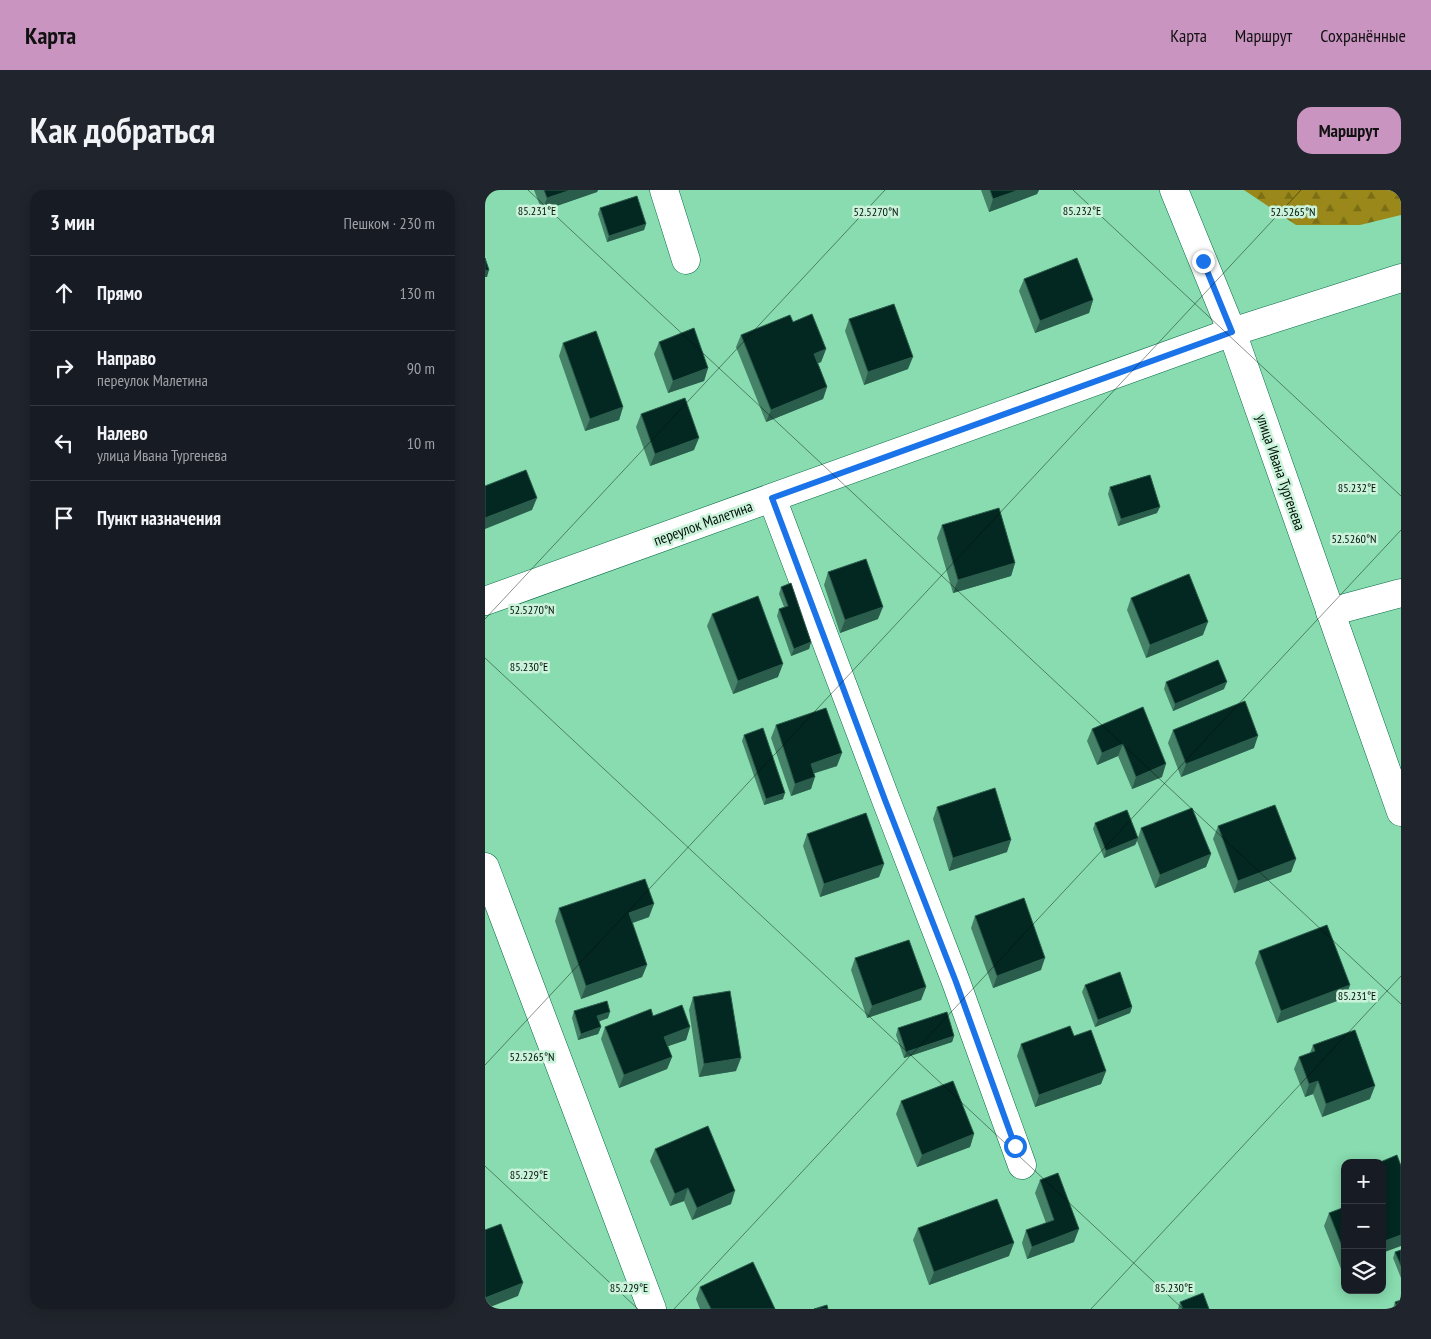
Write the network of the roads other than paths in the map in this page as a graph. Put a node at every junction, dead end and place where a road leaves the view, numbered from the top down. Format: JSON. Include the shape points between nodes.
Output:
{"nodes":[{"id":1,"x":664,"y":190,"type":"edge"},
{"id":2,"x":1174,"y":190,"type":"edge"},
{"id":3,"x":686,"y":260,"type":"dead end"},
{"id":4,"x":1401,"y":278,"type":"edge"},
{"id":5,"x":1232,"y":332,"type":"junction"},
{"id":6,"x":772,"y":498,"type":"junction"},
{"id":7,"x":1401,"y":593,"type":"edge"},
{"id":8,"x":485,"y":601,"type":"edge"},
{"id":9,"x":1330,"y":612,"type":"junction"},
{"id":10,"x":1401,"y":812,"type":"edge"},
{"id":11,"x":485,"y":867,"type":"edge"},
{"id":12,"x":1022,"y":1165,"type":"dead end"},
{"id":13,"x":652,"y":1309,"type":"edge"}],
"edges":[{"from":1,"to":3,"type":"street"},
{"from":2,"to":5,"type":"street","name":"улица Ивана Тургенева"},
{"from":4,"to":5,"type":"street","name":"переулок Малетина"},
{"from":5,"to":6,"type":"street","name":"переулок Малетина"},
{"from":5,"to":9,"type":"street","name":"улица Ивана Тургенева"},
{"from":6,"to":8,"type":"street","name":"переулок Малетина"},
{"from":6,"to":12,"type":"street"},
{"from":7,"to":9,"type":"street"},
{"from":9,"to":10,"type":"street","name":"улица Ивана Тургенева"},
{"from":11,"to":13,"type":"street"}]}
